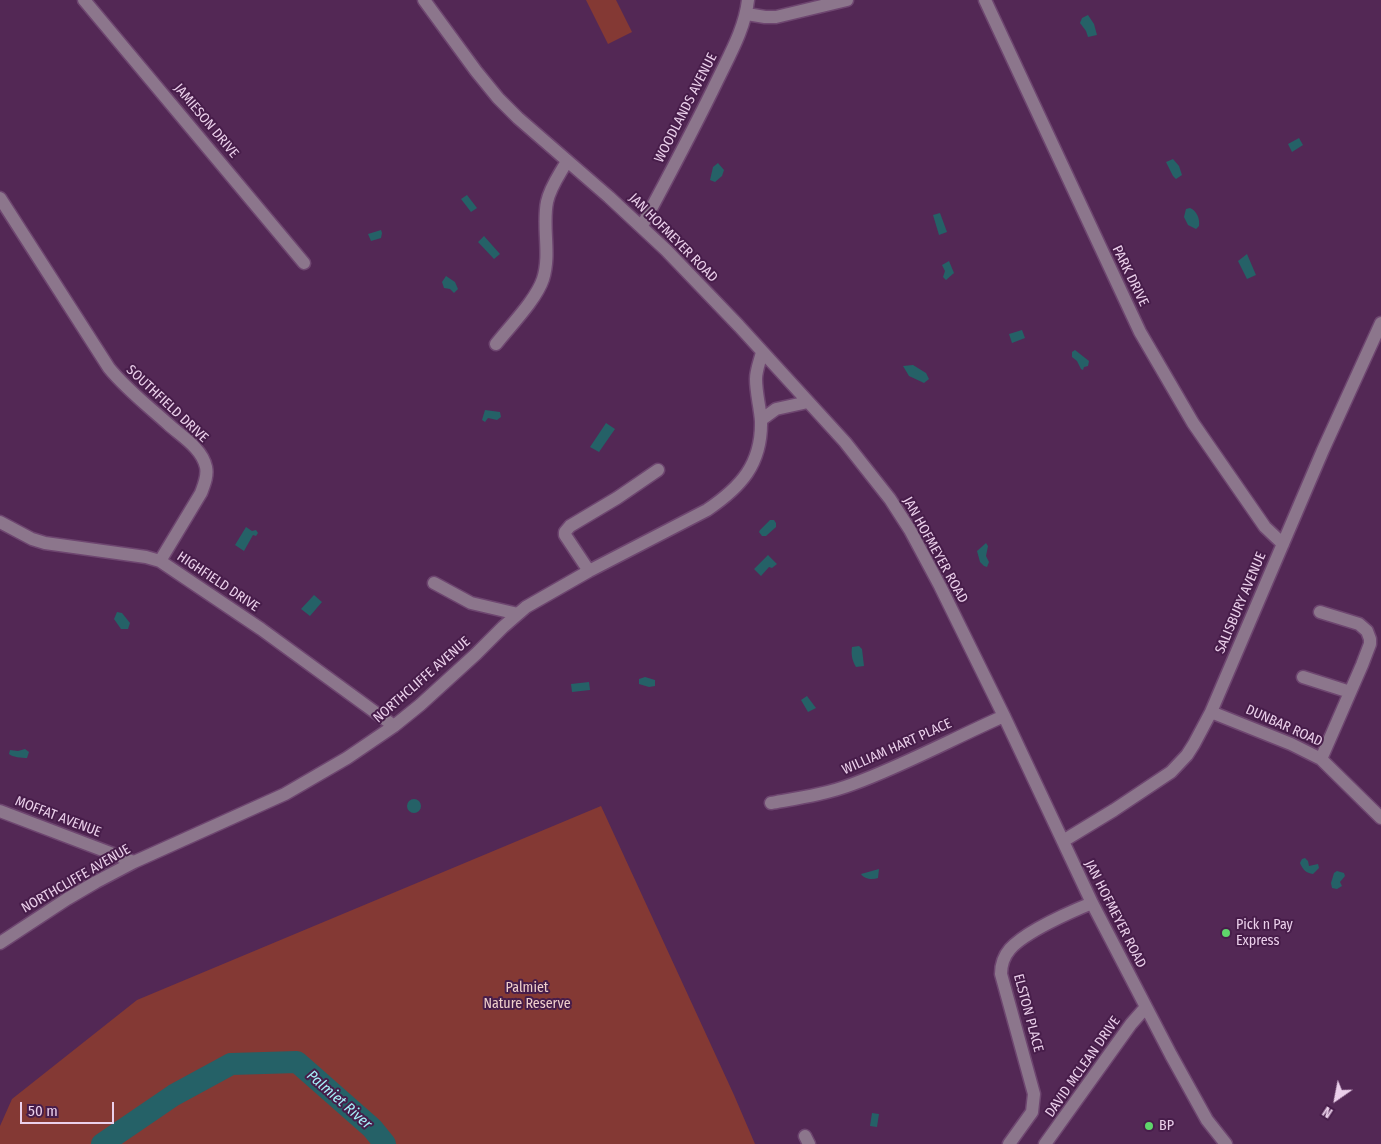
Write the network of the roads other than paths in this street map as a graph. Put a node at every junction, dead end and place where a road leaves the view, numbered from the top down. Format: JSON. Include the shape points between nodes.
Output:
{"nodes":[{"id":1,"x":84,"y":0,"type":"edge"},
{"id":2,"x":424,"y":0,"type":"edge"},
{"id":3,"x":748,"y":0,"type":"edge"},
{"id":4,"x":847,"y":0,"type":"edge"},
{"id":5,"x":985,"y":0,"type":"edge"},
{"id":6,"x":747,"y":14,"type":"junction"},
{"id":7,"x":567,"y":161,"type":"junction"},
{"id":8,"x":0,"y":198,"type":"edge"},
{"id":9,"x":642,"y":226,"type":"junction"},
{"id":10,"x":304,"y":263,"type":"dead end"},
{"id":11,"x":1381,"y":323,"type":"edge"},
{"id":12,"x":496,"y":344,"type":"dead end"},
{"id":13,"x":762,"y":352,"type":"junction"},
{"id":14,"x":808,"y":402,"type":"junction"},
{"id":15,"x":761,"y":420,"type":"junction"},
{"id":16,"x":658,"y":470,"type":"dead end"},
{"id":17,"x":0,"y":522,"type":"edge"},
{"id":18,"x":1283,"y":544,"type":"junction"},
{"id":19,"x":160,"y":561,"type":"junction"},
{"id":20,"x":590,"y":571,"type":"junction"},
{"id":21,"x":434,"y":584,"type":"dead end"},
{"id":22,"x":1320,"y":612,"type":"dead end"},
{"id":23,"x":518,"y":614,"type":"junction"},
{"id":24,"x":1303,"y":677,"type":"dead end"},
{"id":25,"x":1350,"y":692,"type":"junction"},
{"id":26,"x":1211,"y":712,"type":"junction"},
{"id":27,"x":1004,"y":716,"type":"junction"},
{"id":28,"x":394,"y":726,"type":"junction"},
{"id":29,"x":1321,"y":759,"type":"junction"},
{"id":30,"x":771,"y":803,"type":"dead end"},
{"id":31,"x":0,"y":811,"type":"edge"},
{"id":32,"x":1381,"y":818,"type":"edge"},
{"id":33,"x":1063,"y":841,"type":"junction"},
{"id":34,"x":134,"y":862,"type":"junction"},
{"id":35,"x":1092,"y":903,"type":"junction"},
{"id":36,"x":0,"y":943,"type":"edge"},
{"id":37,"x":1146,"y":1007,"type":"junction"},
{"id":38,"x":1009,"y":1144,"type":"edge"},
{"id":39,"x":1045,"y":1144,"type":"edge"},
{"id":40,"x":1226,"y":1144,"type":"edge"}],
"edges":[{"from":1,"to":10,"type":"street","name":"JAMIESON DRIVE"},
{"from":2,"to":7,"type":"street","name":"JAN HOFMEYER ROAD","via":[[498,98]]},
{"from":3,"to":6,"type":"street","name":"WOODLANDS AVENUE"},
{"from":4,"to":6,"type":"street","via":[[776,17]]},
{"from":5,"to":18,"type":"street","name":"PARK DRIVE","via":[[1140,332],[1193,423],[1265,528]]},
{"from":6,"to":9,"type":"street","name":"WOODLANDS AVENUE","via":[[707,102]]},
{"from":7,"to":9,"type":"street","name":"JAN HOFMEYER ROAD"},
{"from":7,"to":12,"type":"street","via":[[547,200],[542,281]]},
{"from":8,"to":19,"type":"street","name":"SOUTHFIELD DRIVE","via":[[109,368],[203,458],[207,472],[201,493]]},
{"from":9,"to":13,"type":"street","name":"JAN HOFMEYER ROAD"},
{"from":11,"to":18,"type":"street","name":"SALISBURY AVENUE"},
{"from":13,"to":14,"type":"street","name":"JAN HOFMEYER ROAD"},
{"from":13,"to":15,"type":"street","name":"NORTHCLIFFE AVENUE","via":[[756,376]]},
{"from":14,"to":15,"type":"street","via":[[776,409]]},
{"from":14,"to":27,"type":"street","name":"JAN HOFMEYER ROAD","via":[[868,470],[910,530]]},
{"from":15,"to":20,"type":"street","name":"NORTHCLIFFE AVENUE","via":[[760,444],[755,460],[738,484],[719,502]]},
{"from":16,"to":20,"type":"street","via":[[565,531]]},
{"from":17,"to":19,"type":"street","name":"HIGHFIELD DRIVE","via":[[45,543],[146,556]]},
{"from":18,"to":26,"type":"street","name":"SALISBURY AVENUE"},
{"from":19,"to":28,"type":"street","name":"HIGHFIELD DRIVE","via":[[261,629]]},
{"from":20,"to":23,"type":"street","name":"NORTHCLIFFE AVENUE"},
{"from":21,"to":23,"type":"street","via":[[471,603]]},
{"from":22,"to":25,"type":"street","via":[[1359,624],[1369,635],[1370,644]]},
{"from":23,"to":28,"type":"street","name":"NORTHCLIFFE AVENUE"},
{"from":24,"to":25,"type":"street"},
{"from":25,"to":29,"type":"street"},
{"from":26,"to":29,"type":"street","name":"DUNBAR ROAD"},
{"from":26,"to":33,"type":"street","name":"SALISBURY AVENUE","via":[[1194,744],[1171,772]]},
{"from":27,"to":30,"type":"street","name":"WILLIAM HART PLACE","via":[[880,774],[804,798]]},
{"from":27,"to":33,"type":"street","name":"JAN HOFMEYER ROAD"},
{"from":28,"to":34,"type":"street","name":"NORTHCLIFFE AVENUE","via":[[347,758],[284,794]]},
{"from":29,"to":32,"type":"street","name":"DUNBAR ROAD"},
{"from":31,"to":34,"type":"street","name":"MOFFAT AVENUE"},
{"from":33,"to":35,"type":"street","name":"JAN HOFMEYER ROAD"},
{"from":34,"to":36,"type":"street","name":"NORTHCLIFFE AVENUE","via":[[67,899]]},
{"from":35,"to":37,"type":"street","name":"JAN HOFMEYER ROAD"},
{"from":35,"to":38,"type":"street","name":"ELSTON PLACE","via":[[1028,935],[1011,948],[1003,961],[1001,974],[1034,1094],[1032,1112]]},
{"from":37,"to":39,"type":"street","name":"DAVID MCLEAN DRIVE"},
{"from":37,"to":40,"type":"street","name":"JAN HOFMEYER ROAD","via":[[1197,1105]]}]}
